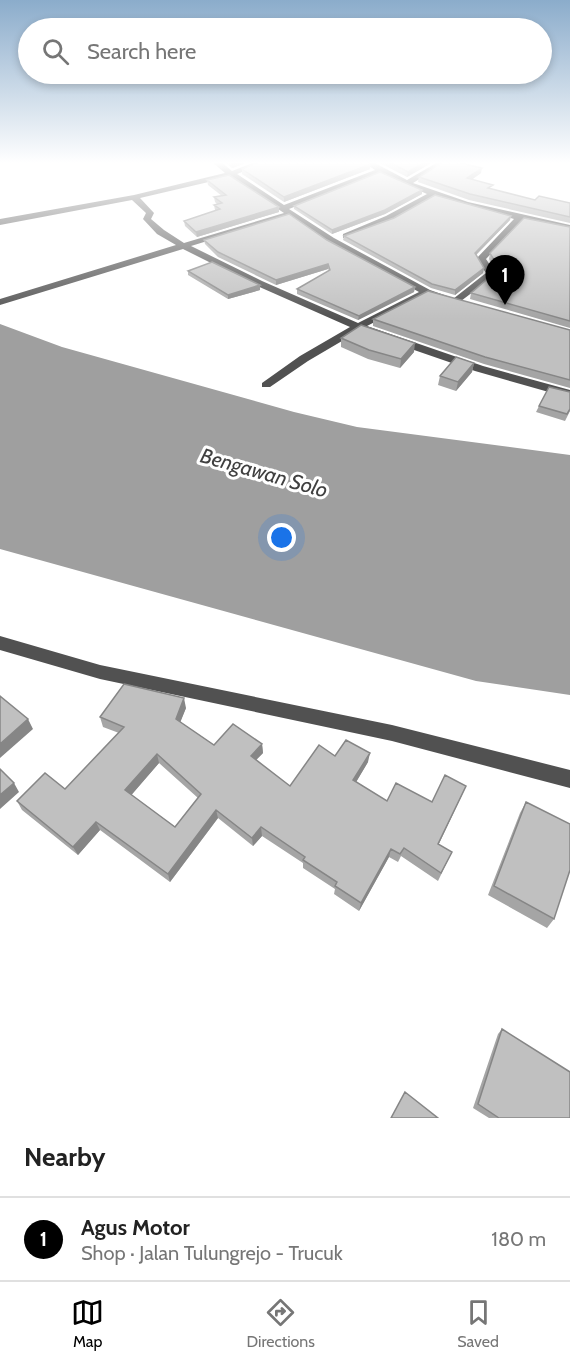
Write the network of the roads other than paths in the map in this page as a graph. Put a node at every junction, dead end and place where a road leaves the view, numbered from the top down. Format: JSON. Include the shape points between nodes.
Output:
{"nodes":[{"id":1,"x":40,"y":214,"type":"edge"},
{"id":2,"x":149,"y":214,"type":"edge"},
{"id":3,"x":279,"y":214,"type":"edge"},
{"id":4,"x":289,"y":214,"type":"edge"},
{"id":5,"x":396,"y":214,"type":"edge"},
{"id":6,"x":507,"y":214,"type":"edge"},
{"id":7,"x":520,"y":218,"type":"junction"},
{"id":8,"x":0,"y":222,"type":"edge"},
{"id":9,"x":570,"y":228,"type":"edge"},
{"id":10,"x":331,"y":240,"type":"junction"},
{"id":11,"x":184,"y":246,"type":"junction"},
{"id":12,"x":426,"y":292,"type":"junction"},
{"id":13,"x":457,"y":301,"type":"junction"},
{"id":14,"x":0,"y":302,"type":"edge"},
{"id":15,"x":469,"y":304,"type":"edge"},
{"id":16,"x":356,"y":327,"type":"junction"},
{"id":17,"x":266,"y":385,"type":"dead end"},
{"id":18,"x":570,"y":394,"type":"edge"},
{"id":19,"x":0,"y":643,"type":"edge"},
{"id":20,"x":570,"y":779,"type":"edge"}],
"edges":[{"from":1,"to":8,"type":"street"},
{"from":2,"to":11,"type":"street","via":[[148,222]]},
{"from":3,"to":11,"type":"street"},
{"from":4,"to":10,"type":"street"},
{"from":5,"to":10,"type":"street"},
{"from":6,"to":7,"type":"street"},
{"from":7,"to":9,"type":"street"},
{"from":7,"to":13,"type":"street","via":[[481,259],[491,274]]},
{"from":10,"to":12,"type":"street"},
{"from":11,"to":14,"type":"street"},
{"from":11,"to":16,"type":"street"},
{"from":12,"to":13,"type":"street"},
{"from":12,"to":16,"type":"street"},
{"from":13,"to":15,"type":"street"},
{"from":16,"to":17,"type":"street","via":[[294,363]]},
{"from":16,"to":18,"type":"street","via":[[521,382]]},
{"from":19,"to":20,"type":"street","via":[[100,672],[392,733]]}]}
